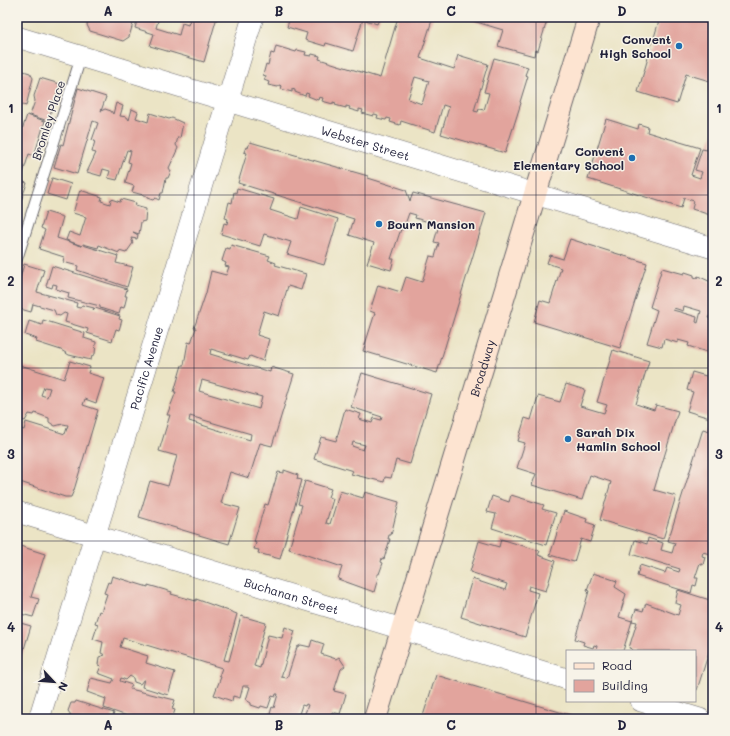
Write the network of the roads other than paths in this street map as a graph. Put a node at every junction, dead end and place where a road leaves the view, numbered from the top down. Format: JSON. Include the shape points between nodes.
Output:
{"nodes":[{"id":1,"x":253,"y":17,"type":"edge"},
{"id":2,"x":589,"y":17,"type":"edge"},
{"id":3,"x":17,"y":37,"type":"edge"},
{"id":4,"x":81,"y":57,"type":"junction"},
{"id":5,"x":227,"y":101,"type":"junction"},
{"id":6,"x":535,"y":194,"type":"junction"},
{"id":7,"x":713,"y":248,"type":"edge"},
{"id":8,"x":17,"y":259,"type":"edge"},
{"id":9,"x":17,"y":512,"type":"edge"},
{"id":10,"x":95,"y":535,"type":"junction"},
{"id":11,"x":403,"y":629,"type":"junction"},
{"id":12,"x":566,"y":679,"type":"edge"},
{"id":13,"x":644,"y":702,"type":"edge"},
{"id":14,"x":39,"y":719,"type":"edge"},
{"id":15,"x":375,"y":719,"type":"edge"},
{"id":16,"x":700,"y":719,"type":"edge"}],
"edges":[{"from":1,"to":5,"type":"street","name":"Pacific Avenue"},
{"from":2,"to":6,"type":"street","name":"Broadway"},
{"from":3,"to":4,"type":"street","name":"Webster Street"},
{"from":4,"to":5,"type":"street","name":"Webster Street"},
{"from":4,"to":8,"type":"lane","name":"Bromley Place"},
{"from":5,"to":6,"type":"street","name":"Webster Street"},
{"from":5,"to":10,"type":"street","name":"Pacific Avenue"},
{"from":6,"to":7,"type":"street","name":"Webster Street"},
{"from":6,"to":11,"type":"street","name":"Broadway"},
{"from":9,"to":10,"type":"street","name":"Buchanan Street"},
{"from":10,"to":11,"type":"street","name":"Buchanan Street"},
{"from":10,"to":14,"type":"street","name":"Pacific Avenue"},
{"from":11,"to":12,"type":"street","name":"Buchanan Street"},
{"from":11,"to":15,"type":"street","name":"Broadway"},
{"from":13,"to":16,"type":"street"}]}
